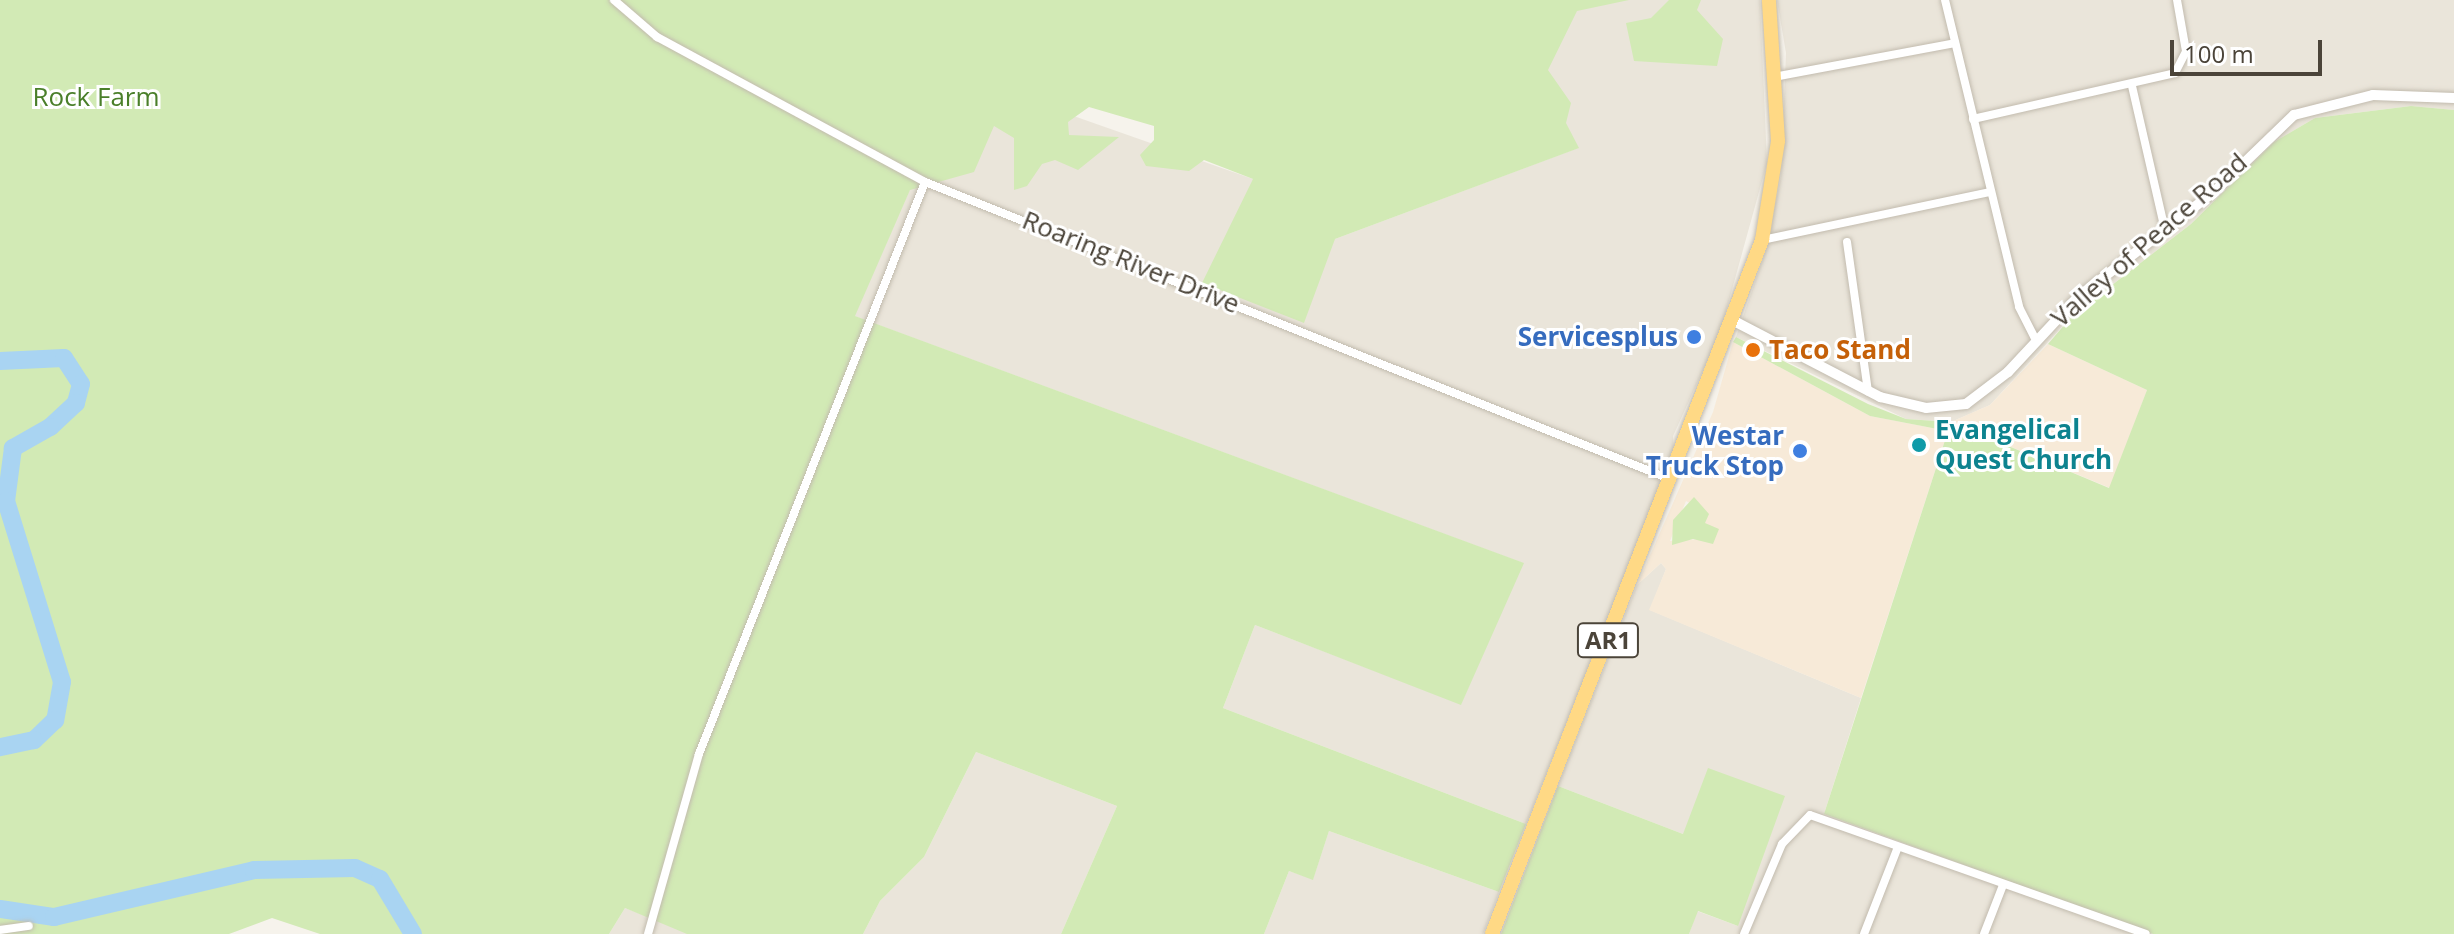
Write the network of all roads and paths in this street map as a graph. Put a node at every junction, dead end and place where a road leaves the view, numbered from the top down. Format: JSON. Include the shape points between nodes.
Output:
{"nodes":[{"id":1,"x":614,"y":0,"type":"edge"},
{"id":2,"x":1769,"y":0,"type":"edge"},
{"id":3,"x":1945,"y":0,"type":"edge"},
{"id":4,"x":2177,"y":0,"type":"edge"},
{"id":5,"x":1955,"y":43,"type":"junction"},
{"id":6,"x":1779,"y":76,"type":"junction"},
{"id":7,"x":2132,"y":86,"type":"junction"},
{"id":8,"x":2454,"y":98,"type":"edge"},
{"id":9,"x":1973,"y":119,"type":"junction"},
{"id":10,"x":925,"y":182,"type":"junction"},
{"id":11,"x":1989,"y":192,"type":"junction"},
{"id":12,"x":2165,"y":230,"type":"junction"},
{"id":13,"x":1762,"y":240,"type":"junction"},
{"id":14,"x":1847,"y":242,"type":"dead end"},
{"id":15,"x":1734,"y":321,"type":"junction"},
{"id":16,"x":2036,"y":341,"type":"junction"},
{"id":17,"x":1868,"y":392,"type":"junction"},
{"id":18,"x":1671,"y":479,"type":"junction"},
{"id":19,"x":1898,"y":847,"type":"junction"},
{"id":20,"x":2003,"y":885,"type":"junction"},
{"id":21,"x":2115,"y":923,"type":"junction"},
{"id":22,"x":29,"y":926,"type":"dead end"},
{"id":23,"x":0,"y":930,"type":"edge"},
{"id":24,"x":648,"y":934,"type":"edge"},
{"id":25,"x":1492,"y":934,"type":"edge"},
{"id":26,"x":1744,"y":934,"type":"edge"},
{"id":27,"x":1864,"y":934,"type":"edge"},
{"id":28,"x":1984,"y":934,"type":"edge"},
{"id":29,"x":2111,"y":934,"type":"edge"},
{"id":30,"x":2146,"y":934,"type":"edge"}],
"edges":[{"from":1,"to":10,"type":"street","name":"Roaring River Drive","via":[[657,37]]},
{"from":2,"to":6,"type":"highway","number":"AR1"},
{"from":3,"to":5,"type":"street"},
{"from":4,"to":7,"type":"street","via":[[2183,68]]},
{"from":5,"to":6,"type":"street"},
{"from":5,"to":9,"type":"street"},
{"from":6,"to":13,"type":"highway","number":"AR1"},
{"from":7,"to":9,"type":"street"},
{"from":7,"to":12,"type":"street"},
{"from":8,"to":12,"type":"street","name":"Valley of Peace Road","via":[[2373,95],[2294,115]]},
{"from":9,"to":11,"type":"street"},
{"from":10,"to":18,"type":"street","name":"Roaring River Drive"},
{"from":10,"to":24,"type":"street","via":[[699,754]]},
{"from":11,"to":13,"type":"street"},
{"from":11,"to":16,"type":"street"},
{"from":12,"to":16,"type":"street","name":"Valley of Peace Road","via":[[2078,297]]},
{"from":13,"to":15,"type":"highway","number":"AR1"},
{"from":14,"to":17,"type":"street"},
{"from":15,"to":17,"type":"street","name":"Valley of Peace Road"},
{"from":15,"to":18,"type":"highway","number":"AR1"},
{"from":16,"to":17,"type":"street","name":"Valley of Peace Road","via":[[1966,404],[1926,408]]},
{"from":18,"to":25,"type":"highway","number":"AR1"},
{"from":19,"to":20,"type":"street"},
{"from":19,"to":26,"type":"street","via":[[1810,815],[1796,822]]},
{"from":19,"to":27,"type":"street"},
{"from":20,"to":21,"type":"street"},
{"from":20,"to":28,"type":"street"},
{"from":21,"to":29,"type":"street"},
{"from":21,"to":30,"type":"street"},
{"from":22,"to":23,"type":"street"}]}
